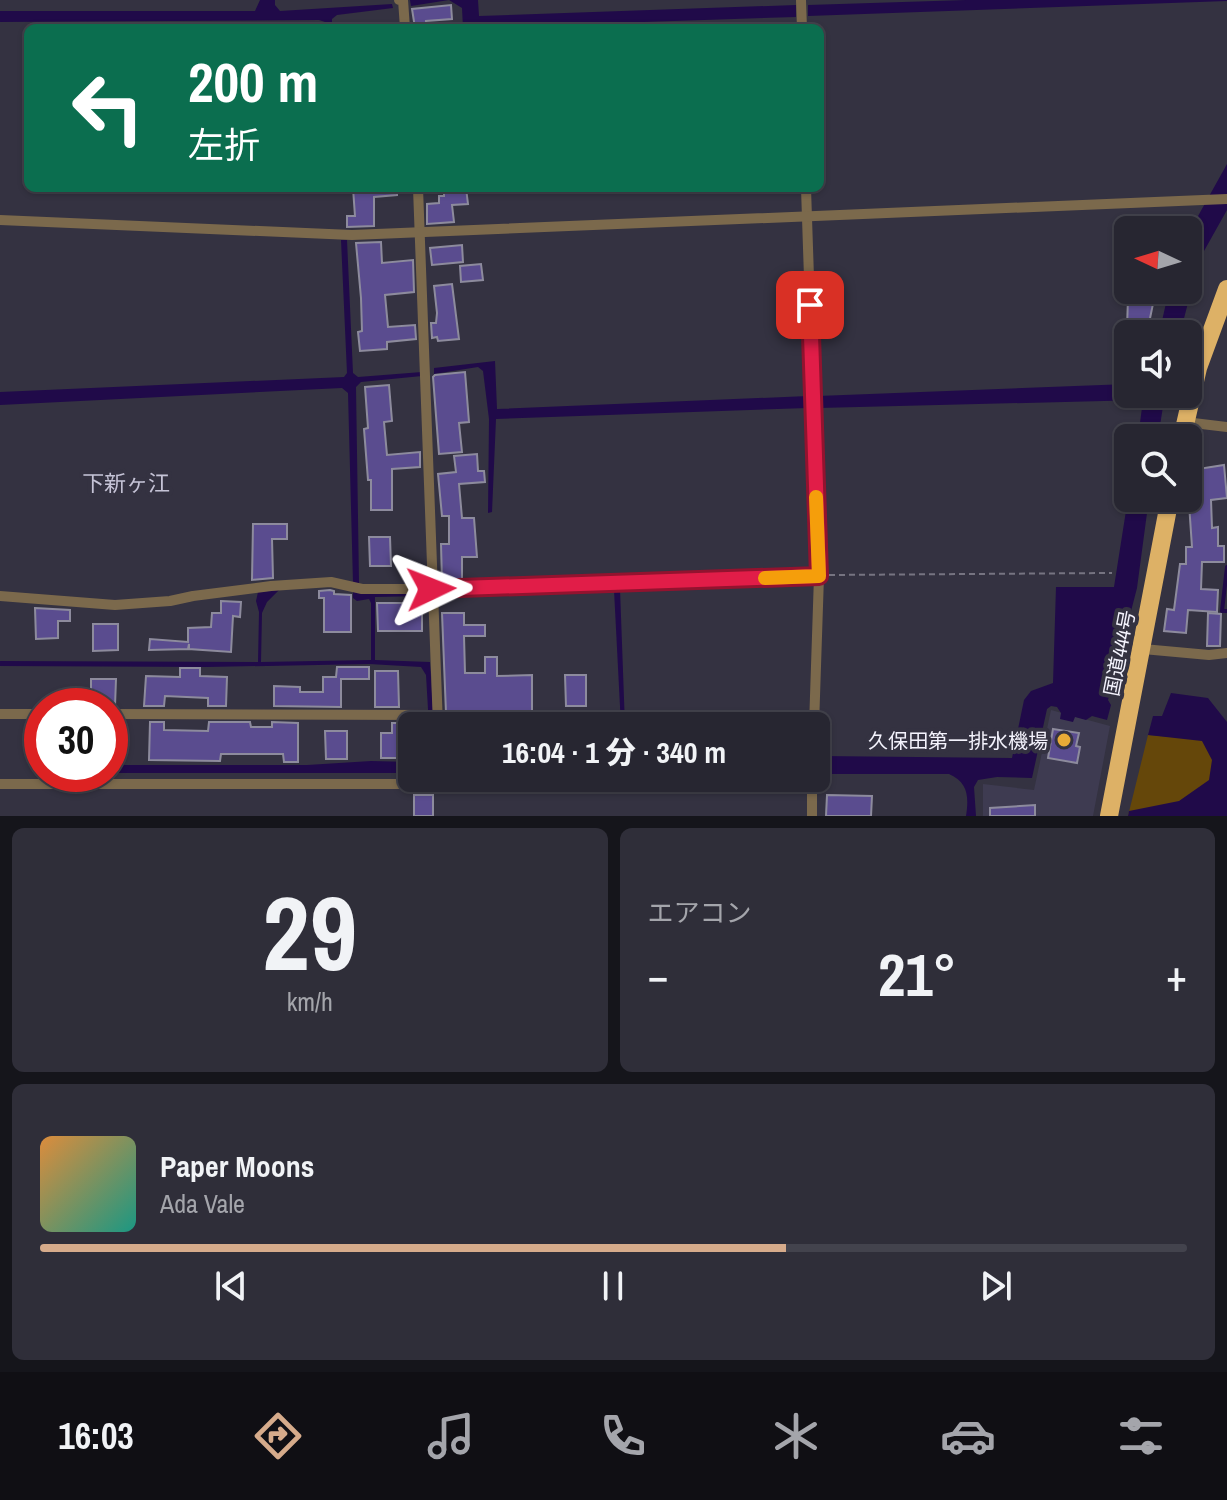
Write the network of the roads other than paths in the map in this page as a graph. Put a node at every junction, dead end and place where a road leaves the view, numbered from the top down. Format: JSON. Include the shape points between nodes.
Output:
{"nodes":[{"id":1,"x":399,"y":0,"type":"edge"},
{"id":2,"x":801,"y":0,"type":"edge"},
{"id":3,"x":405,"y":24,"type":"edge"},
{"id":4,"x":802,"y":24,"type":"edge"},
{"id":5,"x":418,"y":192,"type":"edge"},
{"id":6,"x":806,"y":192,"type":"edge"},
{"id":7,"x":1227,"y":199,"type":"edge"},
{"id":8,"x":807,"y":214,"type":"junction"},
{"id":9,"x":0,"y":220,"type":"edge"},
{"id":10,"x":421,"y":230,"type":"junction"},
{"id":11,"x":1227,"y":289,"type":"edge"},
{"id":12,"x":1185,"y":424,"type":"edge"},
{"id":13,"x":1227,"y":427,"type":"edge"},
{"id":14,"x":1202,"y":429,"type":"edge"},
{"id":15,"x":1167,"y":512,"type":"edge"},
{"id":16,"x":819,"y":576,"type":"junction"},
{"id":17,"x":431,"y":589,"type":"junction"},
{"id":18,"x":0,"y":596,"type":"edge"},
{"id":19,"x":1143,"y":649,"type":"junction"},
{"id":20,"x":1227,"y":653,"type":"edge"},
{"id":21,"x":438,"y":712,"type":"edge"},
{"id":22,"x":814,"y":712,"type":"edge"},
{"id":23,"x":0,"y":714,"type":"edge"},
{"id":24,"x":24,"y":714,"type":"edge"},
{"id":25,"x":128,"y":714,"type":"edge"},
{"id":26,"x":398,"y":720,"type":"edge"},
{"id":27,"x":398,"y":781,"type":"edge"},
{"id":28,"x":0,"y":784,"type":"edge"},
{"id":29,"x":812,"y":792,"type":"edge"},
{"id":30,"x":812,"y":816,"type":"edge"},
{"id":31,"x":1109,"y":816,"type":"edge"}],
"edges":[{"from":1,"to":3,"type":"street"},
{"from":2,"to":4,"type":"street"},
{"from":5,"to":10,"type":"street"},
{"from":6,"to":8,"type":"street"},
{"from":7,"to":8,"type":"street"},
{"from":8,"to":10,"type":"street"},
{"from":8,"to":16,"type":"street"},
{"from":9,"to":10,"type":"street","via":[[322,234]]},
{"from":10,"to":17,"type":"street"},
{"from":11,"to":12,"type":"highway","via":[[1198,368]]},
{"from":13,"to":14,"type":"street"},
{"from":15,"to":19,"type":"highway","name":"国道444号"},
{"from":16,"to":17,"type":"street"},
{"from":16,"to":22,"type":"street"},
{"from":17,"to":18,"type":"street","via":[[362,589],[331,582],[115,605]]},
{"from":17,"to":21,"type":"street"},
{"from":19,"to":20,"type":"street"},
{"from":19,"to":31,"type":"highway","name":"国道444号"},
{"from":23,"to":24,"type":"street"},
{"from":25,"to":26,"type":"street"},
{"from":27,"to":28,"type":"street"},
{"from":29,"to":30,"type":"street"}]}
